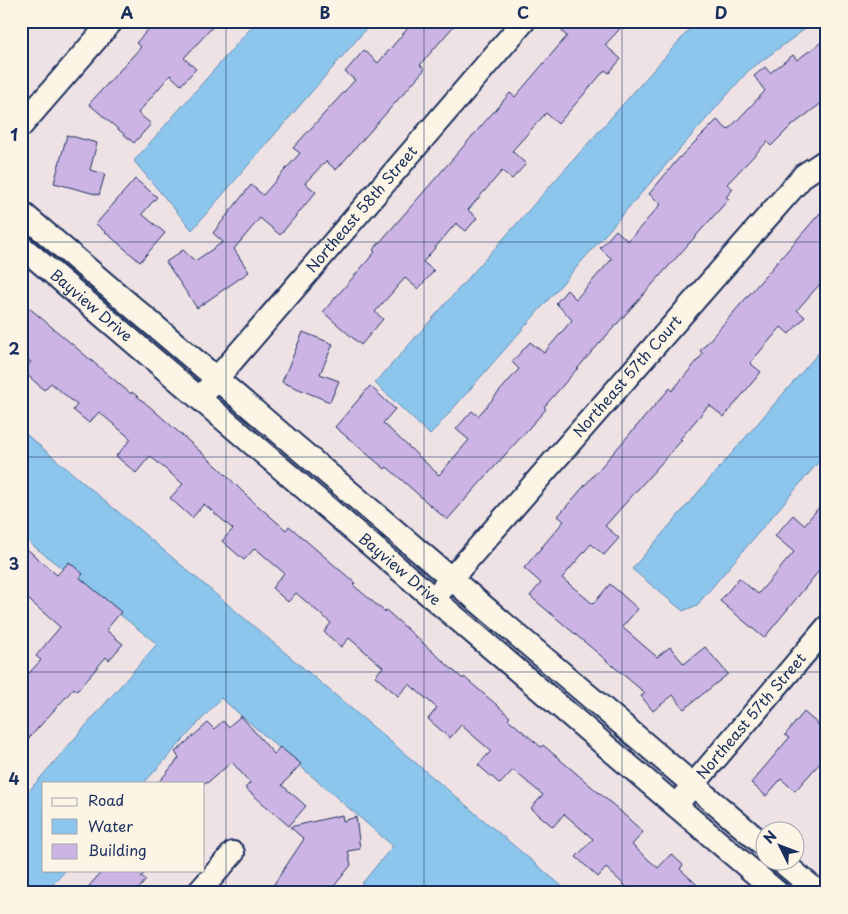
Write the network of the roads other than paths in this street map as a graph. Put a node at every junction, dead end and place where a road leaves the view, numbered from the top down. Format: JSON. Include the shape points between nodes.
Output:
{"nodes":[{"id":1,"x":112,"y":21,"type":"edge"},
{"id":2,"x":524,"y":21,"type":"edge"},
{"id":3,"x":21,"y":126,"type":"edge"},
{"id":4,"x":827,"y":160,"type":"edge"},
{"id":5,"x":21,"y":212,"type":"edge"},
{"id":6,"x":21,"y":246,"type":"edge"},
{"id":7,"x":93,"y":272,"type":"junction"},
{"id":8,"x":75,"y":292,"type":"junction"},
{"id":9,"x":217,"y":378,"type":"junction"},
{"id":10,"x":200,"y":398,"type":"junction"},
{"id":11,"x":322,"y":467,"type":"junction"},
{"id":12,"x":304,"y":487,"type":"junction"},
{"id":13,"x":452,"y":578,"type":"junction"},
{"id":14,"x":435,"y":598,"type":"junction"},
{"id":15,"x":827,"y":627,"type":"edge"},
{"id":16,"x":564,"y":674,"type":"junction"},
{"id":17,"x":547,"y":694,"type":"junction"},
{"id":18,"x":693,"y":785,"type":"junction"},
{"id":19,"x":676,"y":806,"type":"junction"},
{"id":20,"x":756,"y":839,"type":"edge"},
{"id":21,"x":233,"y":853,"type":"dead end"},
{"id":22,"x":793,"y":872,"type":"edge"},
{"id":23,"x":814,"y":891,"type":"edge"},
{"id":24,"x":198,"y":893,"type":"edge"},
{"id":25,"x":778,"y":893,"type":"edge"}],
"edges":[{"from":1,"to":3,"type":"street"},
{"from":2,"to":9,"type":"street","name":"Northeast 58th Street"},
{"from":4,"to":13,"type":"street","name":"Northeast 57th Court","via":[[804,176]]},
{"from":5,"to":7,"type":"street","name":"Bayview Drive"},
{"from":6,"to":8,"type":"street","name":"Bayview Drive"},
{"from":7,"to":8,"type":"street"},
{"from":7,"to":9,"type":"street","name":"Bayview Drive"},
{"from":8,"to":10,"type":"street","name":"Bayview Drive"},
{"from":9,"to":10,"type":"street","name":"Northeast 58th Street"},
{"from":9,"to":11,"type":"street","name":"Bayview Drive"},
{"from":10,"to":12,"type":"street","name":"Bayview Drive"},
{"from":11,"to":12,"type":"street"},
{"from":11,"to":13,"type":"street","name":"Bayview Drive"},
{"from":12,"to":14,"type":"street","name":"Bayview Drive"},
{"from":13,"to":14,"type":"street","name":"Northeast 57th Court"},
{"from":13,"to":16,"type":"street","name":"Bayview Drive"},
{"from":14,"to":17,"type":"street","name":"Bayview Drive"},
{"from":15,"to":18,"type":"street","name":"Northeast 57th Street"},
{"from":16,"to":17,"type":"street"},
{"from":16,"to":18,"type":"street","name":"Bayview Drive"},
{"from":17,"to":19,"type":"street","name":"Bayview Drive"},
{"from":18,"to":19,"type":"street","name":"Northeast 57th Street"},
{"from":18,"to":20,"type":"street","name":"Bayview Drive"},
{"from":19,"to":25,"type":"street","name":"Bayview Drive"},
{"from":21,"to":24,"type":"street"},
{"from":22,"to":23,"type":"street"}]}
